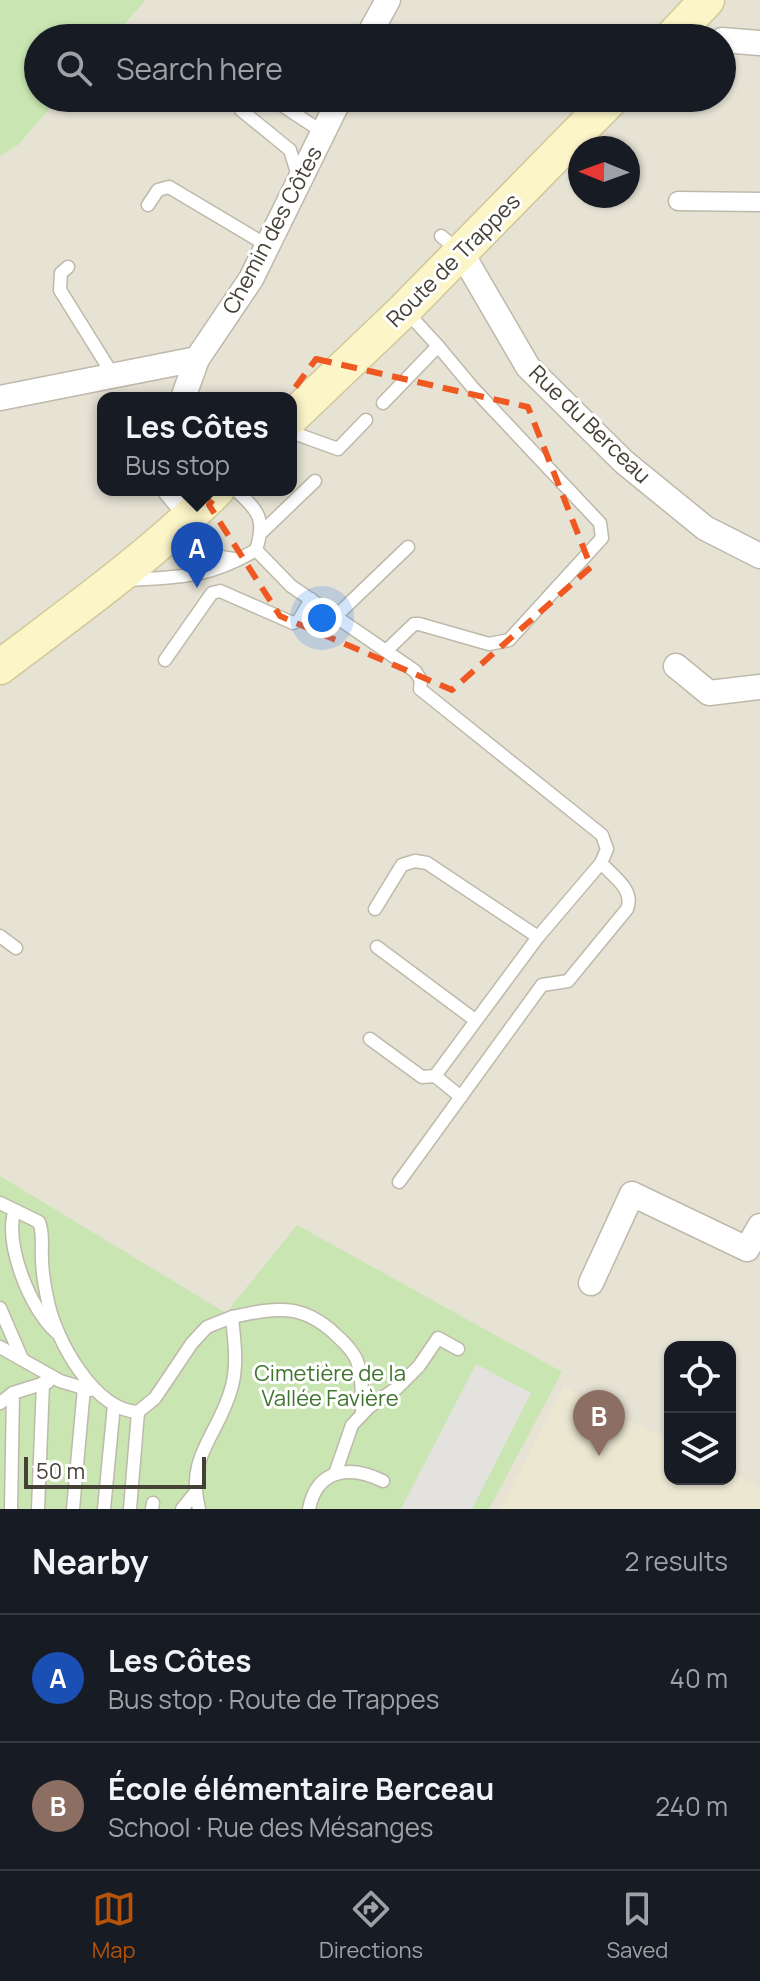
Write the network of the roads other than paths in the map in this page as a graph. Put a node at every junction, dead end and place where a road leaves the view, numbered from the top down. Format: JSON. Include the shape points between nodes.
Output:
{"nodes":[{"id":1,"x":388,"y":0,"type":"edge"},
{"id":2,"x":375,"y":24,"type":"edge"},
{"id":3,"x":736,"y":41,"type":"edge"},
{"id":4,"x":760,"y":43,"type":"edge"},
{"id":5,"x":243,"y":112,"type":"edge"},
{"id":6,"x":292,"y":112,"type":"edge"},
{"id":7,"x":334,"y":112,"type":"edge"},
{"id":8,"x":596,"y":112,"type":"edge"},
{"id":9,"x":324,"y":133,"type":"junction"},
{"id":10,"x":300,"y":183,"type":"junction"},
{"id":11,"x":678,"y":201,"type":"dead end"},
{"id":12,"x":760,"y":202,"type":"edge"},
{"id":13,"x":148,"y":205,"type":"dead end"},
{"id":14,"x":451,"y":244,"type":"junction"},
{"id":15,"x":268,"y":246,"type":"junction"},
{"id":16,"x":68,"y":267,"type":"dead end"},
{"id":17,"x":405,"y":309,"type":"junction"},
{"id":18,"x":438,"y":346,"type":"junction"},
{"id":19,"x":197,"y":359,"type":"junction"},
{"id":20,"x":113,"y":375,"type":"junction"},
{"id":21,"x":185,"y":392,"type":"edge"},
{"id":22,"x":0,"y":398,"type":"edge"},
{"id":23,"x":383,"y":403,"type":"dead end"},
{"id":24,"x":297,"y":412,"type":"edge"},
{"id":25,"x":366,"y":420,"type":"dead end"},
{"id":26,"x":297,"y":434,"type":"edge"},
{"id":27,"x":315,"y":481,"type":"dead end"},
{"id":28,"x":206,"y":496,"type":"edge"},
{"id":29,"x":242,"y":496,"type":"edge"},
{"id":30,"x":180,"y":511,"type":"edge"},
{"id":31,"x":262,"y":532,"type":"junction"},
{"id":32,"x":408,"y":547,"type":"dead end"},
{"id":33,"x":256,"y":550,"type":"junction"},
{"id":34,"x":760,"y":556,"type":"edge"},
{"id":35,"x":240,"y":559,"type":"junction"},
{"id":36,"x":114,"y":581,"type":"junction"},
{"id":37,"x":311,"y":599,"type":"junction"},
{"id":38,"x":336,"y":616,"type":"junction"},
{"id":39,"x":386,"y":651,"type":"junction"},
{"id":40,"x":165,"y":660,"type":"dead end"},
{"id":41,"x":676,"y":666,"type":"dead end"},
{"id":42,"x":0,"y":667,"type":"edge"},
{"id":43,"x":760,"y":687,"type":"edge"},
{"id":44,"x":601,"y":863,"type":"junction"},
{"id":45,"x":375,"y":909,"type":"dead end"},
{"id":46,"x":0,"y":936,"type":"edge"},
{"id":47,"x":538,"y":937,"type":"junction"},
{"id":48,"x":377,"y":947,"type":"dead end"},
{"id":49,"x":16,"y":948,"type":"dead end"},
{"id":50,"x":475,"y":1020,"type":"junction"},
{"id":51,"x":370,"y":1039,"type":"dead end"},
{"id":52,"x":435,"y":1076,"type":"junction"},
{"id":53,"x":461,"y":1097,"type":"junction"},
{"id":54,"x":399,"y":1182,"type":"dead end"},
{"id":55,"x":0,"y":1203,"type":"edge"},
{"id":56,"x":14,"y":1212,"type":"junction"},
{"id":57,"x":760,"y":1226,"type":"edge"},
{"id":58,"x":753,"y":1253,"type":"edge"},
{"id":59,"x":591,"y":1283,"type":"dead end"},
{"id":60,"x":0,"y":1308,"type":"edge"},
{"id":61,"x":232,"y":1317,"type":"junction"},
{"id":62,"x":57,"y":1334,"type":"junction"},
{"id":63,"x":0,"y":1347,"type":"edge"},
{"id":64,"x":458,"y":1349,"type":"dead end"},
{"id":65,"x":22,"y":1359,"type":"junction"},
{"id":66,"x":60,"y":1381,"type":"junction"},
{"id":67,"x":43,"y":1383,"type":"junction"},
{"id":68,"x":90,"y":1390,"type":"junction"},
{"id":69,"x":13,"y":1393,"type":"junction"},
{"id":70,"x":0,"y":1403,"type":"edge"},
{"id":71,"x":114,"y":1405,"type":"junction"},
{"id":72,"x":138,"y":1412,"type":"junction"},
{"id":73,"x":362,"y":1414,"type":"junction"},
{"id":74,"x":335,"y":1474,"type":"junction"},
{"id":75,"x":383,"y":1481,"type":"dead end"},
{"id":76,"x":195,"y":1493,"type":"junction"},
{"id":77,"x":11,"y":1509,"type":"edge"},
{"id":78,"x":38,"y":1509,"type":"edge"},
{"id":79,"x":73,"y":1509,"type":"edge"},
{"id":80,"x":104,"y":1509,"type":"edge"},
{"id":81,"x":130,"y":1509,"type":"edge"},
{"id":82,"x":182,"y":1509,"type":"edge"},
{"id":83,"x":199,"y":1509,"type":"edge"},
{"id":84,"x":309,"y":1509,"type":"edge"}],
"edges":[{"from":1,"to":2,"type":"street"},
{"from":3,"to":4,"type":"street"},
{"from":5,"to":10,"type":"lane","via":[[290,150]]},
{"from":6,"to":9,"type":"lane"},
{"from":7,"to":9,"type":"street","name":"Chemin des Côtes"},
{"from":8,"to":14,"type":"main road","name":"Route de Trappes"},
{"from":9,"to":10,"type":"street","name":"Chemin des Côtes"},
{"from":10,"to":15,"type":"street","name":"Chemin des Côtes"},
{"from":11,"to":12,"type":"street"},
{"from":13,"to":15,"type":"lane","via":[[158,190],[169,187]]},
{"from":14,"to":17,"type":"main road","name":"Route de Trappes"},
{"from":14,"to":34,"type":"street","name":"Rue du Berceau","via":[[528,367],[658,490],[705,528]]},
{"from":15,"to":19,"type":"street","name":"Chemin des Côtes"},
{"from":16,"to":20,"type":"lane","via":[[61,273],[60,290]]},
{"from":17,"to":18,"type":"lane"},
{"from":17,"to":24,"type":"main road","name":"Route de Trappes"},
{"from":18,"to":23,"type":"lane"},
{"from":18,"to":39,"type":"lane","via":[[600,523],[602,538],[509,640],[489,644],[414,624]]},
{"from":19,"to":20,"type":"street"},
{"from":19,"to":21,"type":"street","name":"Chemin des Côtes"},
{"from":20,"to":22,"type":"street"},
{"from":25,"to":26,"type":"lane","via":[[338,449]]},
{"from":27,"to":31,"type":"lane"},
{"from":28,"to":30,"type":"main road"},
{"from":29,"to":31,"type":"lane","via":[[260,514]]},
{"from":30,"to":35,"type":"lane","via":[[194,545],[210,556]]},
{"from":30,"to":36,"type":"main road"},
{"from":31,"to":33,"type":"lane"},
{"from":32,"to":38,"type":"lane"},
{"from":33,"to":35,"type":"lane"},
{"from":33,"to":37,"type":"lane"},
{"from":35,"to":36,"type":"lane","via":[[196,576]]},
{"from":36,"to":42,"type":"main road"},
{"from":37,"to":38,"type":"lane"},
{"from":37,"to":40,"type":"lane","via":[[293,623],[220,591],[212,593]]},
{"from":38,"to":39,"type":"lane"},
{"from":39,"to":44,"type":"lane","via":[[415,671],[420,689],[602,835],[607,849]]},
{"from":41,"to":43,"type":"street","via":[[709,693]]},
{"from":44,"to":47,"type":"lane"},
{"from":44,"to":53,"type":"lane","via":[[629,893],[627,909],[568,981],[542,985]]},
{"from":45,"to":47,"type":"lane","via":[[402,865],[427,863]]},
{"from":46,"to":49,"type":"lane"},
{"from":47,"to":50,"type":"lane"},
{"from":48,"to":50,"type":"lane"},
{"from":50,"to":52,"type":"lane"},
{"from":51,"to":52,"type":"lane","via":[[422,1077]]},
{"from":52,"to":53,"type":"lane"},
{"from":53,"to":54,"type":"lane"},
{"from":55,"to":56,"type":"lane"},
{"from":56,"to":62,"type":"lane","via":[[12,1245],[29,1291]]},
{"from":56,"to":62,"type":"lane","via":[[31,1216],[43,1231],[42,1261]]},
{"from":57,"to":58,"type":"street"},
{"from":58,"to":59,"type":"street","via":[[632,1194]]},
{"from":60,"to":65,"type":"lane"},
{"from":61,"to":72,"type":"lane","via":[[207,1327],[155,1398]]},
{"from":61,"to":73,"type":"lane","via":[[291,1309],[326,1325],[358,1362]]},
{"from":61,"to":76,"type":"lane","via":[[234,1381],[198,1461]]},
{"from":62,"to":68,"type":"lane"},
{"from":63,"to":65,"type":"lane"},
{"from":64,"to":73,"type":"lane","via":[[438,1338],[397,1388]]},
{"from":65,"to":66,"type":"lane"},
{"from":66,"to":67,"type":"lane"},
{"from":66,"to":68,"type":"lane"},
{"from":67,"to":69,"type":"lane"},
{"from":67,"to":78,"type":"lane"},
{"from":68,"to":71,"type":"lane"},
{"from":68,"to":79,"type":"lane"},
{"from":69,"to":70,"type":"lane"},
{"from":69,"to":77,"type":"lane"},
{"from":71,"to":72,"type":"lane"},
{"from":71,"to":80,"type":"lane"},
{"from":72,"to":81,"type":"lane"},
{"from":73,"to":74,"type":"lane","via":[[352,1425]]},
{"from":74,"to":75,"type":"lane","via":[[359,1471]]},
{"from":74,"to":84,"type":"lane","via":[[317,1489]]},
{"from":76,"to":82,"type":"lane"},
{"from":76,"to":83,"type":"lane"}]}
